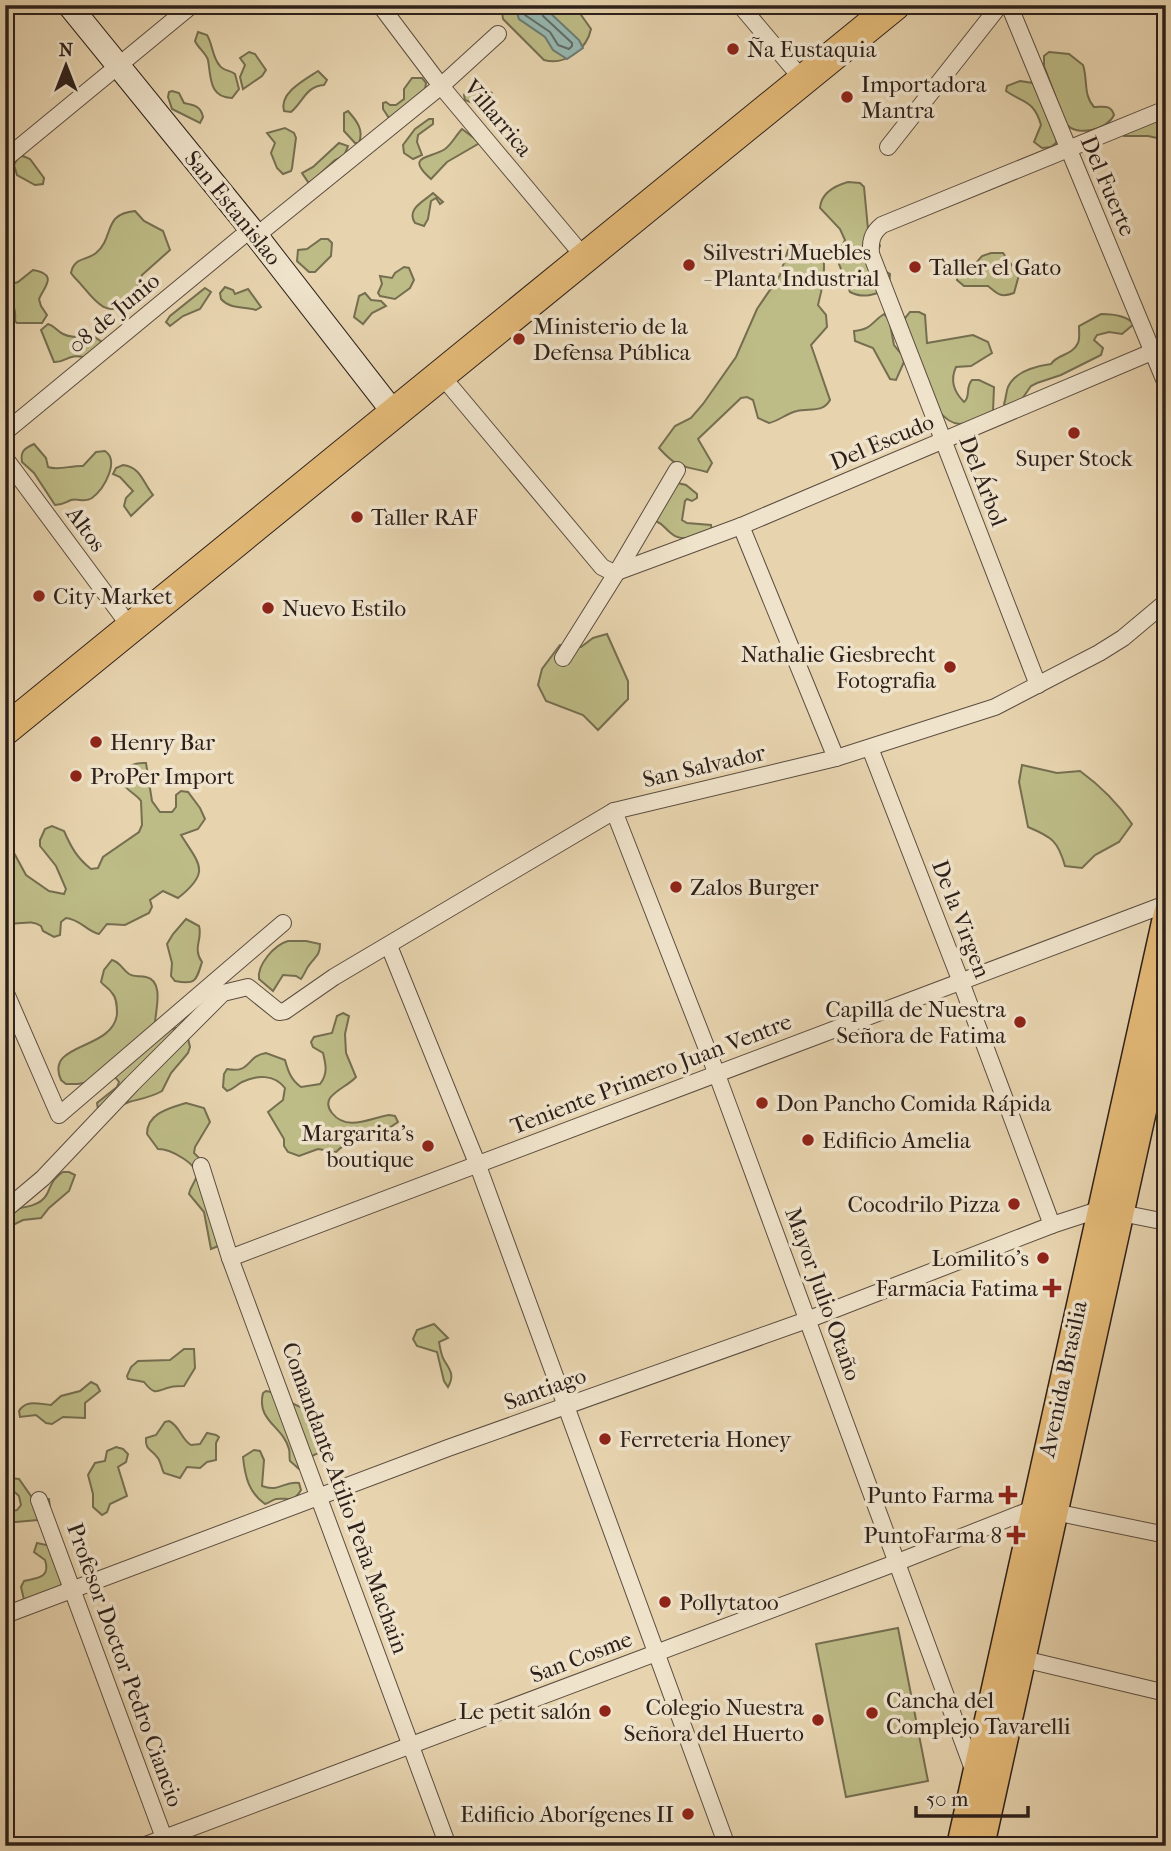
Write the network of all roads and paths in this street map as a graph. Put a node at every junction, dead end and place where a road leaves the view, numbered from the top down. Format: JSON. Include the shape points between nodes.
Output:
{"nodes":[{"id":1,"x":69,"y":5,"type":"edge"},
{"id":2,"x":192,"y":5,"type":"edge"},
{"id":3,"x":380,"y":5,"type":"edge"},
{"id":4,"x":740,"y":5,"type":"edge"},
{"id":5,"x":863,"y":5,"type":"edge"},
{"id":6,"x":895,"y":5,"type":"edge"},
{"id":7,"x":1000,"y":5,"type":"edge"},
{"id":8,"x":1009,"y":5,"type":"edge"},
{"id":9,"x":498,"y":34,"type":"dead end"},
{"id":10,"x":118,"y":65,"type":"junction"},
{"id":11,"x":796,"y":73,"type":"junction"},
{"id":12,"x":441,"y":86,"type":"junction"},
{"id":13,"x":1166,"y":109,"type":"edge"},
{"id":14,"x":887,"y":147,"type":"dead end"},
{"id":15,"x":1068,"y":148,"type":"junction"},
{"id":16,"x":5,"y":159,"type":"edge"},
{"id":17,"x":254,"y":232,"type":"junction"},
{"id":18,"x":579,"y":250,"type":"junction"},
{"id":19,"x":1159,"y":348,"type":"edge"},
{"id":20,"x":441,"y":375,"type":"junction"},
{"id":21,"x":1166,"y":384,"type":"edge"},
{"id":22,"x":388,"y":406,"type":"junction"},
{"id":23,"x":5,"y":432,"type":"edge"},
{"id":24,"x":943,"y":441,"type":"junction"},
{"id":25,"x":5,"y":458,"type":"edge"},
{"id":26,"x":677,"y":470,"type":"dead end"},
{"id":27,"x":741,"y":526,"type":"junction"},
{"id":28,"x":615,"y":573,"type":"junction"},
{"id":29,"x":1166,"y":602,"type":"edge"},
{"id":30,"x":125,"y":621,"type":"junction"},
{"id":31,"x":563,"y":658,"type":"dead end"},
{"id":32,"x":1038,"y":684,"type":"junction"},
{"id":33,"x":17,"y":705,"type":"edge"},
{"id":34,"x":5,"y":730,"type":"edge"},
{"id":35,"x":870,"y":748,"type":"junction"},
{"id":36,"x":836,"y":758,"type":"junction"},
{"id":37,"x":614,"y":811,"type":"junction"},
{"id":38,"x":1166,"y":904,"type":"edge"},
{"id":39,"x":1166,"y":913,"type":"edge"},
{"id":40,"x":283,"y":923,"type":"dead end"},
{"id":41,"x":389,"y":946,"type":"junction"},
{"id":42,"x":961,"y":982,"type":"junction"},
{"id":43,"x":5,"y":991,"type":"edge"},
{"id":44,"x":1166,"y":1011,"type":"edge"},
{"id":45,"x":716,"y":1072,"type":"junction"},
{"id":46,"x":477,"y":1163,"type":"junction"},
{"id":47,"x":201,"y":1166,"type":"dead end"},
{"id":48,"x":5,"y":1210,"type":"edge"},
{"id":49,"x":1111,"y":1210,"type":"junction"},
{"id":50,"x":1166,"y":1222,"type":"edge"},
{"id":51,"x":1052,"y":1225,"type":"junction"},
{"id":52,"x":230,"y":1258,"type":"junction"},
{"id":53,"x":807,"y":1320,"type":"junction"},
{"id":54,"x":564,"y":1407,"type":"junction"},
{"id":55,"x":320,"y":1496,"type":"junction"},
{"id":56,"x":39,"y":1500,"type":"dead end"},
{"id":57,"x":1045,"y":1510,"type":"junction"},
{"id":58,"x":1166,"y":1535,"type":"edge"},
{"id":59,"x":898,"y":1562,"type":"junction"},
{"id":60,"x":72,"y":1590,"type":"junction"},
{"id":61,"x":5,"y":1615,"type":"edge"},
{"id":62,"x":657,"y":1653,"type":"junction"},
{"id":63,"x":1013,"y":1657,"type":"junction"},
{"id":64,"x":1166,"y":1693,"type":"edge"},
{"id":65,"x":412,"y":1745,"type":"junction"},
{"id":66,"x":985,"y":1780,"type":"junction"},
{"id":67,"x":166,"y":1842,"type":"edge"},
{"id":68,"x":143,"y":1846,"type":"edge"},
{"id":69,"x":448,"y":1846,"type":"edge"},
{"id":70,"x":727,"y":1846,"type":"edge"},
{"id":71,"x":959,"y":1846,"type":"edge"},
{"id":72,"x":982,"y":1846,"type":"edge"}],
"edges":[{"from":1,"to":10,"type":"main road","name":"San Estanislao"},
{"from":2,"to":10,"type":"street"},
{"from":3,"to":12,"type":"street","name":"Villarrica"},
{"from":4,"to":11,"type":"street"},
{"from":5,"to":11,"type":"highway"},
{"from":6,"to":11,"type":"highway"},
{"from":7,"to":14,"type":"street"},
{"from":8,"to":15,"type":"street","name":"Del Fuerte"},
{"from":9,"to":12,"type":"street","name":"08 de Junio"},
{"from":10,"to":16,"type":"street"},
{"from":10,"to":17,"type":"main road","name":"San Estanislao"},
{"from":11,"to":18,"type":"highway"},
{"from":12,"to":17,"type":"street","name":"08 de Junio"},
{"from":12,"to":18,"type":"street","name":"Villarrica"},
{"from":13,"to":15,"type":"street"},
{"from":15,"to":19,"type":"street","name":"Del Fuerte"},
{"from":15,"to":24,"type":"street","name":"Del Árbol","via":[[882,225],[872,236],[871,254]]},
{"from":17,"to":22,"type":"main road","name":"San Estanislao"},
{"from":17,"to":23,"type":"street","name":"08 de Junio"},
{"from":18,"to":20,"type":"highway"},
{"from":18,"to":22,"type":"highway"},
{"from":19,"to":21,"type":"street","name":"Del Fuerte"},
{"from":19,"to":24,"type":"street","name":"Del Escudo"},
{"from":20,"to":22,"type":"highway"},
{"from":20,"to":28,"type":"street","via":[[602,567]]},
{"from":22,"to":30,"type":"highway"},
{"from":24,"to":27,"type":"street","name":"Del Escudo"},
{"from":24,"to":32,"type":"street","name":"Del Árbol"},
{"from":25,"to":30,"type":"street","name":"Altos"},
{"from":26,"to":28,"type":"street"},
{"from":27,"to":28,"type":"street","name":"Del Escudo"},
{"from":27,"to":36,"type":"street"},
{"from":28,"to":31,"type":"street"},
{"from":29,"to":32,"type":"street","name":"San Salvador","via":[[1123,638]]},
{"from":30,"to":33,"type":"highway"},
{"from":32,"to":35,"type":"street","name":"San Salvador","via":[[995,707]]},
{"from":33,"to":34,"type":"highway"},
{"from":35,"to":36,"type":"street","name":"San Salvador"},
{"from":35,"to":42,"type":"street","name":"De la Virgen"},
{"from":36,"to":37,"type":"street","name":"San Salvador"},
{"from":37,"to":41,"type":"street","name":"San Salvador"},
{"from":37,"to":45,"type":"street","name":"Mayor Julio Otaño"},
{"from":38,"to":42,"type":"street","name":"Teniente Primero Juan Ventre"},
{"from":39,"to":49,"type":"main road","name":"Avenida Brasilia"},
{"from":40,"to":43,"type":"street","via":[[59,1115]]},
{"from":41,"to":46,"type":"street"},
{"from":41,"to":48,"type":"street","name":"San Salvador","via":[[279,1012],[248,987],[223,993],[43,1178]]},
{"from":42,"to":45,"type":"street","name":"Teniente Primero Juan Ventre"},
{"from":42,"to":51,"type":"street","name":"De la Virgen"},
{"from":44,"to":49,"type":"main road","name":"Avenida Brasilia"},
{"from":45,"to":46,"type":"street","name":"Teniente Primero Juan Ventre"},
{"from":45,"to":53,"type":"street","name":"Mayor Julio Otaño"},
{"from":46,"to":52,"type":"street","name":"Teniente Primero Juan Ventre"},
{"from":46,"to":54,"type":"street"},
{"from":47,"to":52,"type":"street","name":"Comandante Atilio Peña Machain"},
{"from":49,"to":50,"type":"street"},
{"from":49,"to":51,"type":"street","name":"Santiago"},
{"from":49,"to":57,"type":"main road","name":"Avenida Brasilia"},
{"from":51,"to":53,"type":"street","name":"Santiago"},
{"from":52,"to":55,"type":"street","name":"Comandante Atilio Peña Machain"},
{"from":53,"to":54,"type":"street","name":"Santiago"},
{"from":53,"to":59,"type":"street","name":"Mayor Julio Otaño"},
{"from":54,"to":55,"type":"street","name":"Santiago"},
{"from":54,"to":62,"type":"street"},
{"from":55,"to":60,"type":"street","name":"Santiago"},
{"from":55,"to":65,"type":"street","name":"Comandante Atilio Peña Machain"},
{"from":56,"to":60,"type":"street","name":"Profesor Doctor Pedro Ciancio"},
{"from":57,"to":58,"type":"street"},
{"from":57,"to":59,"type":"street","name":"San Cosme"},
{"from":57,"to":63,"type":"main road","name":"Avenida Brasilia"},
{"from":59,"to":62,"type":"street","name":"San Cosme"},
{"from":59,"to":66,"type":"street","name":"Mayor Julio Otaño"},
{"from":60,"to":61,"type":"street","name":"Santiago"},
{"from":60,"to":67,"type":"street","name":"Profesor Doctor Pedro Ciancio"},
{"from":62,"to":65,"type":"street","name":"San Cosme"},
{"from":62,"to":70,"type":"street"},
{"from":63,"to":64,"type":"street"},
{"from":63,"to":66,"type":"main road","name":"Avenida Brasilia"},
{"from":65,"to":67,"type":"street","name":"San Cosme"},
{"from":65,"to":69,"type":"street","name":"Comandante Atilio Peña Machain"},
{"from":66,"to":71,"type":"main road","name":"Avenida Brasilia"},
{"from":66,"to":72,"type":"main road","name":"Avenida Brasilia"},
{"from":67,"to":68,"type":"street","name":"San Cosme"}]}
